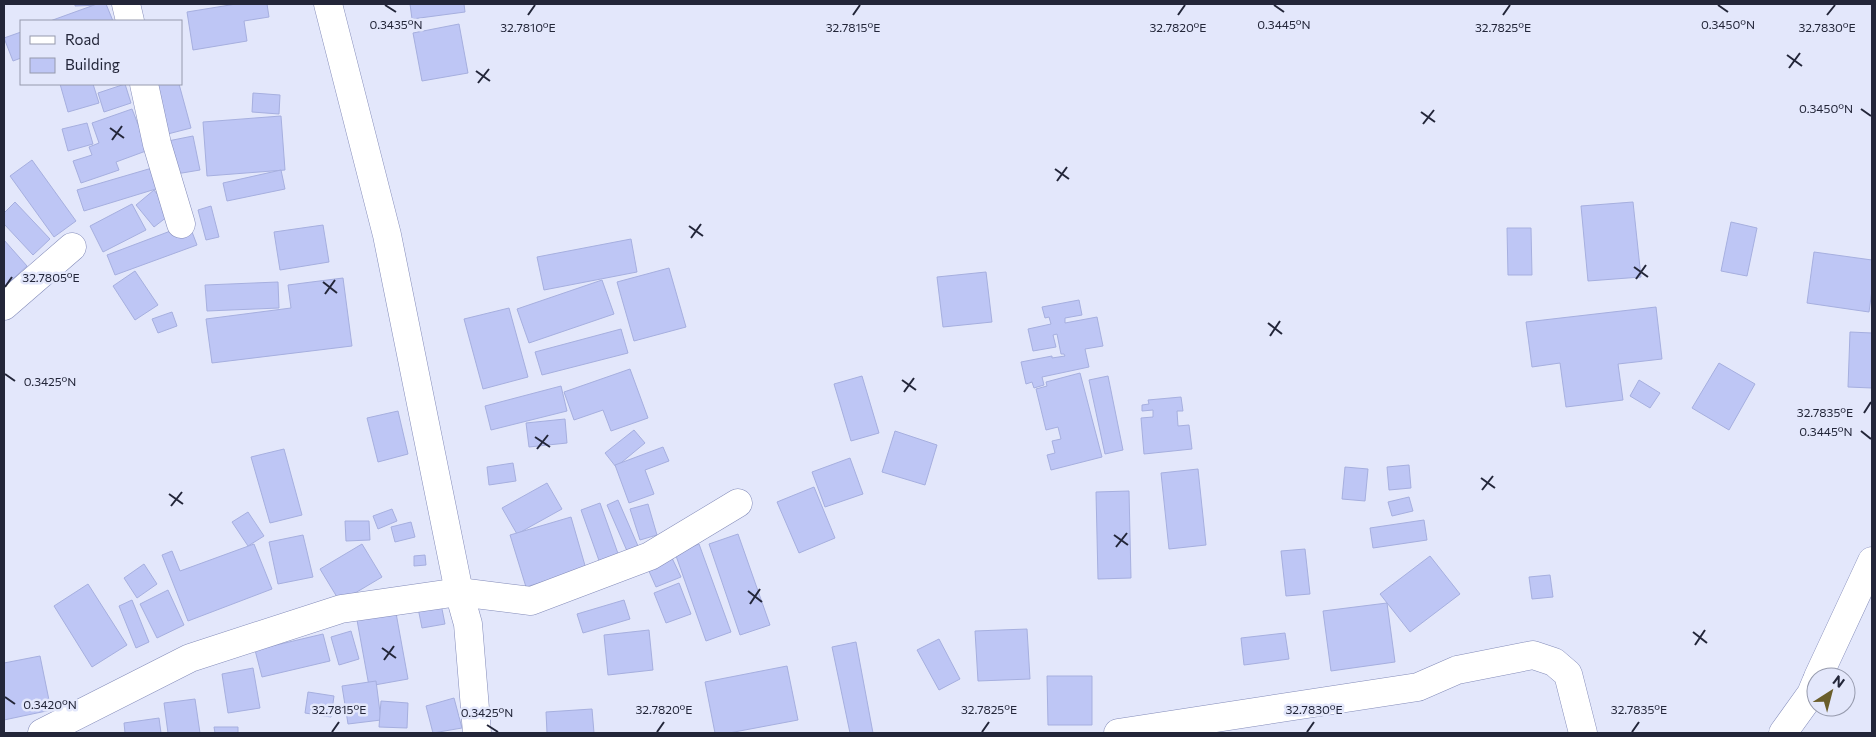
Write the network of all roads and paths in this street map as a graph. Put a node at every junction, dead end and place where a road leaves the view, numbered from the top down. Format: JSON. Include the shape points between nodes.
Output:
{"nodes":[{"id":1,"x":126,"y":4,"type":"edge"},
{"id":2,"x":328,"y":4,"type":"edge"},
{"id":3,"x":130,"y":20,"type":"edge"},
{"id":4,"x":144,"y":85,"type":"edge"},
{"id":5,"x":181,"y":224,"type":"dead end"},
{"id":6,"x":72,"y":247,"type":"dead end"},
{"id":7,"x":4,"y":306,"type":"edge"},
{"id":8,"x":738,"y":503,"type":"dead end"},
{"id":9,"x":1872,"y":561,"type":"edge"},
{"id":10,"x":459,"y":592,"type":"junction"},
{"id":11,"x":1823,"y":667,"type":"edge"},
{"id":12,"x":1806,"y":701,"type":"edge"},
{"id":13,"x":42,"y":733,"type":"edge"},
{"id":14,"x":477,"y":733,"type":"edge"},
{"id":15,"x":1118,"y":733,"type":"edge"},
{"id":16,"x":1583,"y":733,"type":"edge"},
{"id":17,"x":1783,"y":733,"type":"edge"}],
"edges":[{"from":1,"to":3,"type":"street"},
{"from":2,"to":10,"type":"street","via":[[388,235]]},
{"from":4,"to":5,"type":"street","via":[[157,144]]},
{"from":6,"to":7,"type":"street"},
{"from":8,"to":10,"type":"street","via":[[650,556],[531,601]]},
{"from":9,"to":11,"type":"street"},
{"from":10,"to":13,"type":"street","via":[[341,608],[190,658]]},
{"from":10,"to":14,"type":"street","via":[[468,624]]},
{"from":12,"to":17,"type":"street"},
{"from":15,"to":16,"type":"street","via":[[1418,686],[1458,670],[1533,655],[1554,662],[1568,674]]}]}
